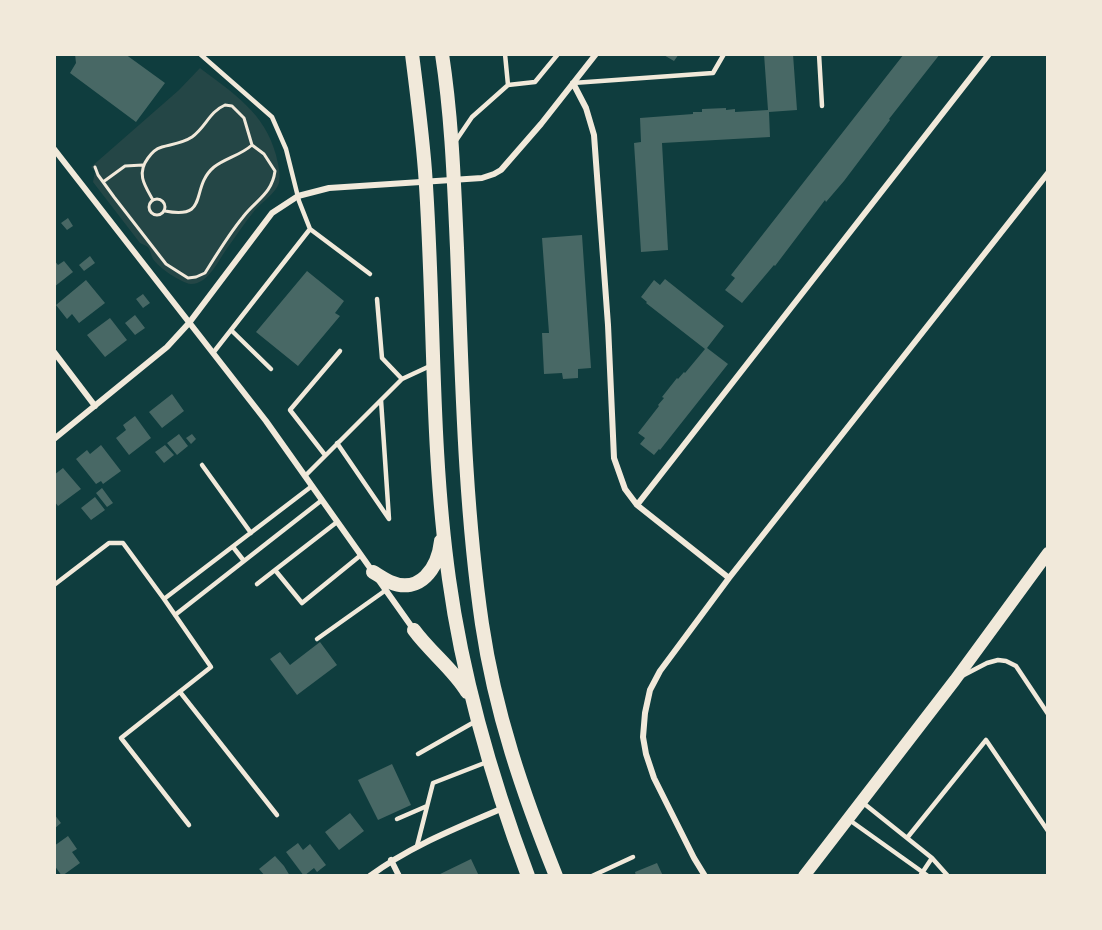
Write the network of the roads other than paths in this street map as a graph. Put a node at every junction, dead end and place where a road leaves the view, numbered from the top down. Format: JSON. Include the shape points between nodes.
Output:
{"nodes":[{"id":1,"x":200,"y":54,"type":"edge"},
{"id":2,"x":411,"y":54,"type":"edge"},
{"id":3,"x":442,"y":54,"type":"edge"},
{"id":4,"x":505,"y":54,"type":"edge"},
{"id":5,"x":558,"y":54,"type":"edge"},
{"id":6,"x":596,"y":54,"type":"edge"},
{"id":7,"x":724,"y":54,"type":"edge"},
{"id":8,"x":819,"y":54,"type":"edge"},
{"id":9,"x":990,"y":54,"type":"edge"},
{"id":10,"x":573,"y":82,"type":"junction"},
{"id":11,"x":508,"y":85,"type":"junction"},
{"id":12,"x":822,"y":106,"type":"dead end"},
{"id":13,"x":453,"y":145,"type":"junction"},
{"id":14,"x":54,"y":149,"type":"edge"},
{"id":15,"x":1048,"y":173,"type":"edge"},
{"id":16,"x":454,"y":180,"type":"junction"},
{"id":17,"x":425,"y":182,"type":"junction"},
{"id":18,"x":298,"y":196,"type":"junction"},
{"id":19,"x":310,"y":229,"type":"junction"},
{"id":20,"x":370,"y":274,"type":"dead end"},
{"id":21,"x":376,"y":299,"type":"dead end"},
{"id":22,"x":189,"y":323,"type":"junction"},
{"id":23,"x":231,"y":330,"type":"junction"},
{"id":24,"x":340,"y":351,"type":"dead end"},
{"id":25,"x":54,"y":352,"type":"edge"},
{"id":26,"x":213,"y":352,"type":"junction"},
{"id":27,"x":433,"y":364,"type":"junction"},
{"id":28,"x":271,"y":369,"type":"dead end"},
{"id":29,"x":402,"y":379,"type":"junction"},
{"id":30,"x":381,"y":400,"type":"junction"},
{"id":31,"x":95,"y":406,"type":"junction"},
{"id":32,"x":54,"y":439,"type":"edge"},
{"id":33,"x":337,"y":443,"type":"junction"},
{"id":34,"x":326,"y":455,"type":"junction"},
{"id":35,"x":202,"y":465,"type":"dead end"},
{"id":36,"x":304,"y":476,"type":"junction"},
{"id":37,"x":312,"y":486,"type":"junction"},
{"id":38,"x":322,"y":500,"type":"junction"},
{"id":39,"x":638,"y":505,"type":"junction"},
{"id":40,"x":337,"y":522,"type":"junction"},
{"id":41,"x":444,"y":524,"type":"junction"},
{"id":42,"x":251,"y":533,"type":"junction"},
{"id":43,"x":233,"y":546,"type":"junction"},
{"id":44,"x":1048,"y":553,"type":"edge"},
{"id":45,"x":361,"y":555,"type":"junction"},
{"id":46,"x":244,"y":561,"type":"junction"},
{"id":47,"x":275,"y":570,"type":"junction"},
{"id":48,"x":373,"y":572,"type":"junction"},
{"id":49,"x":729,"y":578,"type":"junction"},
{"id":50,"x":257,"y":584,"type":"dead end"},
{"id":51,"x":54,"y":585,"type":"edge"},
{"id":52,"x":386,"y":590,"type":"junction"},
{"id":53,"x":164,"y":599,"type":"junction"},
{"id":54,"x":175,"y":615,"type":"junction"},
{"id":55,"x":414,"y":630,"type":"joint"},
{"id":56,"x":317,"y":639,"type":"dead end"},
{"id":57,"x":955,"y":680,"type":"junction"},
{"id":58,"x":180,"y":692,"type":"junction"},
{"id":59,"x":477,"y":713,"type":"junction"},
{"id":60,"x":1048,"y":714,"type":"edge"},
{"id":61,"x":418,"y":754,"type":"dead end"},
{"id":62,"x":490,"y":761,"type":"junction"},
{"id":63,"x":862,"y":802,"type":"junction"},
{"id":64,"x":427,"y":806,"type":"junction"},
{"id":65,"x":503,"y":808,"type":"junction"},
{"id":66,"x":277,"y":815,"type":"dead end"},
{"id":67,"x":397,"y":819,"type":"dead end"},
{"id":68,"x":848,"y":819,"type":"junction"},
{"id":69,"x":189,"y":825,"type":"dead end"},
{"id":70,"x":1048,"y":831,"type":"edge"},
{"id":71,"x":907,"y":838,"type":"junction"},
{"id":72,"x":417,"y":846,"type":"junction"},
{"id":73,"x":633,"y":857,"type":"dead end"},
{"id":74,"x":932,"y":858,"type":"junction"},
{"id":75,"x":391,"y":860,"type":"junction"},
{"id":76,"x":921,"y":874,"type":"edge"},
{"id":77,"x":559,"y":875,"type":"edge"},
{"id":78,"x":370,"y":876,"type":"edge"},
{"id":79,"x":399,"y":876,"type":"edge"},
{"id":80,"x":528,"y":876,"type":"edge"},
{"id":81,"x":592,"y":876,"type":"edge"},
{"id":82,"x":705,"y":876,"type":"edge"},
{"id":83,"x":804,"y":876,"type":"edge"},
{"id":84,"x":928,"y":876,"type":"edge"},
{"id":85,"x":948,"y":876,"type":"edge"}],
"edges":[{"from":1,"to":18,"type":"lane","via":[[272,117],[286,149]]},
{"from":2,"to":17,"type":"main road"},
{"from":3,"to":13,"type":"main road"},
{"from":4,"to":11,"type":"lane"},
{"from":5,"to":11,"type":"lane","via":[[535,82]]},
{"from":6,"to":10,"type":"street"},
{"from":7,"to":10,"type":"lane","via":[[713,73]]},
{"from":8,"to":12,"type":"lane"},
{"from":9,"to":39,"type":"street"},
{"from":10,"to":16,"type":"street","via":[[501,170],[482,178]]},
{"from":10,"to":39,"type":"street","via":[[594,135],[614,458],[624,489]]},
{"from":11,"to":13,"type":"lane","via":[[472,117]]},
{"from":13,"to":16,"type":"main road"},
{"from":14,"to":22,"type":"street"},
{"from":15,"to":49,"type":"street"},
{"from":16,"to":17,"type":"street"},
{"from":16,"to":77,"type":"main road","via":[[466,461],[482,624],[508,744],[530,812]]},
{"from":17,"to":18,"type":"street","via":[[329,188]]},
{"from":17,"to":27,"type":"main road"},
{"from":18,"to":19,"type":"lane"},
{"from":18,"to":22,"type":"street","via":[[272,213]]},
{"from":19,"to":20,"type":"lane"},
{"from":19,"to":23,"type":"lane"},
{"from":21,"to":29,"type":"lane","via":[[382,358]]},
{"from":22,"to":26,"type":"street"},
{"from":22,"to":31,"type":"street","via":[[167,347]]},
{"from":23,"to":26,"type":"lane"},
{"from":23,"to":28,"type":"lane"},
{"from":24,"to":34,"type":"lane","via":[[290,410]]},
{"from":25,"to":31,"type":"street"},
{"from":26,"to":36,"type":"street"},
{"from":27,"to":29,"type":"lane"},
{"from":27,"to":41,"type":"main road"},
{"from":29,"to":30,"type":"lane"},
{"from":30,"to":33,"type":"lane"},
{"from":30,"to":33,"type":"lane","via":[[389,519]]},
{"from":31,"to":32,"type":"street"},
{"from":33,"to":34,"type":"lane"},
{"from":34,"to":36,"type":"lane"},
{"from":35,"to":42,"type":"lane"},
{"from":36,"to":37,"type":"street"},
{"from":37,"to":38,"type":"street"},
{"from":37,"to":42,"type":"lane"},
{"from":38,"to":40,"type":"street"},
{"from":38,"to":46,"type":"lane"},
{"from":39,"to":49,"type":"street"},
{"from":40,"to":45,"type":"street"},
{"from":40,"to":47,"type":"lane"},
{"from":41,"to":48,"type":"main road","via":[[435,566],[415,585],[389,582]]},
{"from":41,"to":59,"type":"main road","via":[[462,660]]},
{"from":42,"to":43,"type":"lane"},
{"from":43,"to":46,"type":"lane"},
{"from":43,"to":53,"type":"lane"},
{"from":44,"to":57,"type":"main road"},
{"from":45,"to":47,"type":"lane","via":[[302,603]]},
{"from":45,"to":48,"type":"street"},
{"from":46,"to":54,"type":"lane"},
{"from":47,"to":50,"type":"lane"},
{"from":48,"to":52,"type":"street"},
{"from":49,"to":82,"type":"street","via":[[660,671],[650,690],[643,736],[654,778]]},
{"from":51,"to":53,"type":"lane","via":[[109,543],[123,543]]},
{"from":52,"to":55,"type":"street"},
{"from":52,"to":56,"type":"lane"},
{"from":53,"to":54,"type":"lane"},
{"from":54,"to":58,"type":"lane","via":[[211,667]]},
{"from":55,"to":59,"type":"main road","via":[[460,680]]},
{"from":57,"to":60,"type":"lane","via":[[987,663],[1006,661],[1016,666]]},
{"from":57,"to":63,"type":"main road"},
{"from":58,"to":66,"type":"lane"},
{"from":58,"to":69,"type":"lane","via":[[121,738]]},
{"from":59,"to":61,"type":"lane"},
{"from":59,"to":62,"type":"main road"},
{"from":62,"to":64,"type":"lane","via":[[433,783]]},
{"from":62,"to":65,"type":"main road"},
{"from":63,"to":68,"type":"main road"},
{"from":63,"to":71,"type":"lane"},
{"from":64,"to":67,"type":"lane"},
{"from":64,"to":72,"type":"lane"},
{"from":65,"to":72,"type":"street"},
{"from":65,"to":80,"type":"main road"},
{"from":68,"to":76,"type":"lane"},
{"from":68,"to":83,"type":"main road"},
{"from":70,"to":71,"type":"lane","via":[[986,740]]},
{"from":71,"to":74,"type":"lane"},
{"from":72,"to":75,"type":"street"},
{"from":73,"to":81,"type":"lane"},
{"from":74,"to":76,"type":"lane"},
{"from":74,"to":85,"type":"lane"},
{"from":75,"to":78,"type":"street"},
{"from":75,"to":79,"type":"street"},
{"from":76,"to":84,"type":"lane"}]}
